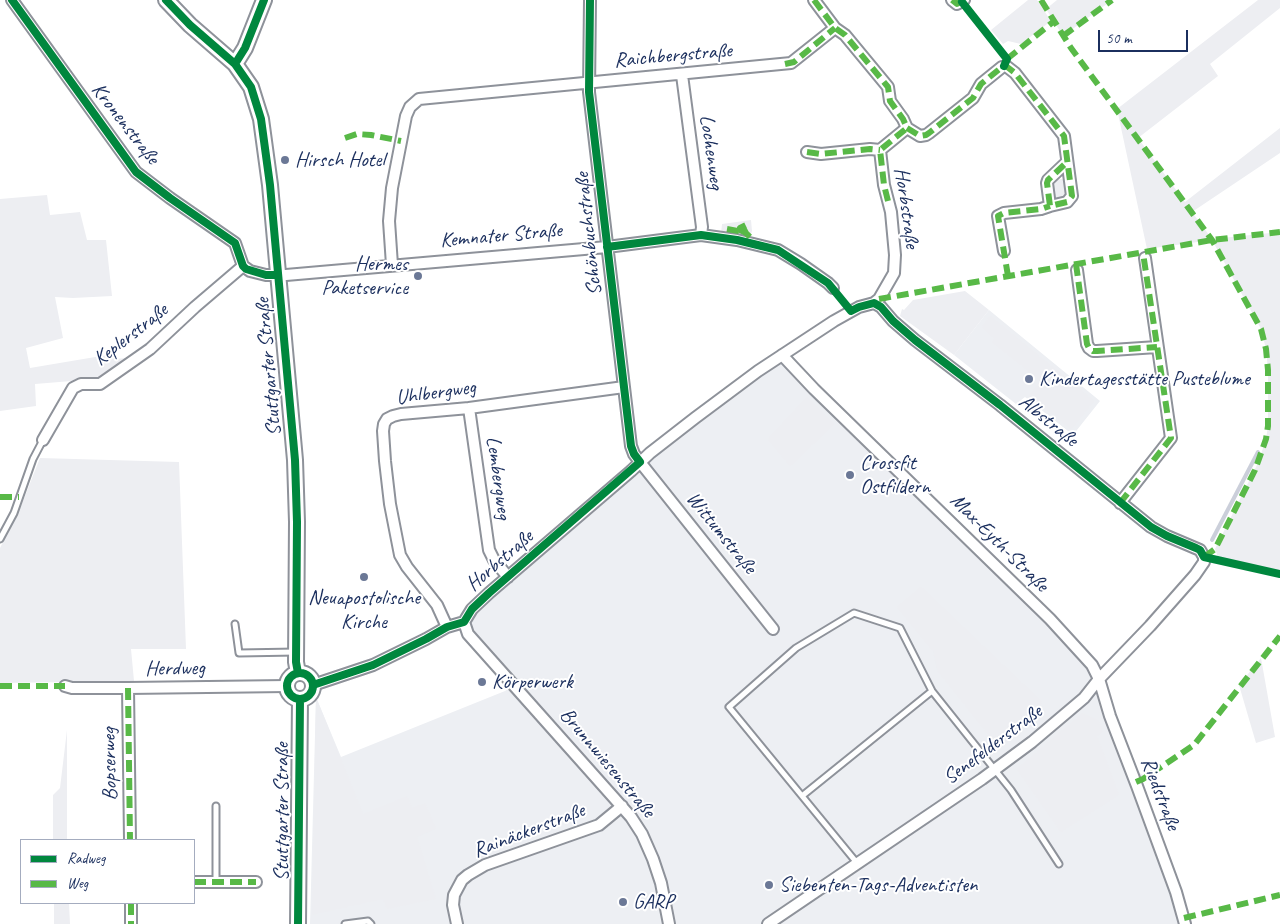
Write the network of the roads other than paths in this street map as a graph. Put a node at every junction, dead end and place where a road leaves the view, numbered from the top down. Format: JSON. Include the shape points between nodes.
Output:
{"nodes":[{"id":1,"x":12,"y":0,"type":"edge"},
{"id":2,"x":166,"y":0,"type":"edge"},
{"id":3,"x":264,"y":0,"type":"edge"},
{"id":4,"x":590,"y":0,"type":"edge"},
{"id":5,"x":814,"y":0,"type":"edge"},
{"id":6,"x":952,"y":0,"type":"edge"},
{"id":7,"x":964,"y":0,"type":"edge"},
{"id":8,"x":835,"y":28,"type":"junction"},
{"id":9,"x":235,"y":64,"type":"junction"},
{"id":10,"x":682,"y":74,"type":"junction"},
{"id":11,"x":589,"y":82,"type":"junction"},
{"id":12,"x":907,"y":128,"type":"junction"},
{"id":13,"x":880,"y":150,"type":"junction"},
{"id":14,"x":807,"y":152,"type":"dead end"},
{"id":15,"x":1067,"y":162,"type":"junction"},
{"id":16,"x":1050,"y":206,"type":"junction"},
{"id":17,"x":701,"y":235,"type":"junction"},
{"id":18,"x":607,"y":246,"type":"junction"},
{"id":19,"x":1004,"y":251,"type":"dead end"},
{"id":20,"x":1145,"y":258,"type":"dead end"},
{"id":21,"x":392,"y":265,"type":"junction"},
{"id":22,"x":242,"y":266,"type":"junction"},
{"id":23,"x":1077,"y":270,"type":"dead end"},
{"id":24,"x":278,"y":275,"type":"junction"},
{"id":25,"x":833,"y":288,"type":"dead end"},
{"id":26,"x":878,"y":303,"type":"junction"},
{"id":27,"x":1158,"y":346,"type":"junction"},
{"id":28,"x":782,"y":355,"type":"junction"},
{"id":29,"x":624,"y":387,"type":"junction"},
{"id":30,"x":468,"y":408,"type":"junction"},
{"id":31,"x":43,"y":440,"type":"joint"},
{"id":32,"x":640,"y":462,"type":"junction"},
{"id":33,"x":1120,"y":503,"type":"junction"},
{"id":34,"x":0,"y":539,"type":"edge"},
{"id":35,"x":1204,"y":557,"type":"joint"},
{"id":36,"x":508,"y":577,"type":"junction"},
{"id":37,"x":464,"y":622,"type":"junction"},
{"id":38,"x":235,"y":624,"type":"dead end"},
{"id":39,"x":448,"y":627,"type":"junction"},
{"id":40,"x":773,"y":629,"type":"dead end"},
{"id":41,"x":296,"y":652,"type":"junction"},
{"id":42,"x":298,"y":673,"type":"junction"},
{"id":43,"x":1099,"y":679,"type":"junction"},
{"id":44,"x":313,"y":685,"type":"junction"},
{"id":45,"x":65,"y":686,"type":"dead end"},
{"id":46,"x":287,"y":686,"type":"junction"},
{"id":47,"x":128,"y":688,"type":"junction"},
{"id":48,"x":932,"y":691,"type":"junction"},
{"id":49,"x":300,"y":699,"type":"junction"},
{"id":50,"x":996,"y":770,"type":"junction"},
{"id":51,"x":802,"y":796,"type":"junction"},
{"id":52,"x":216,"y":806,"type":"dead end"},
{"id":53,"x":622,"y":806,"type":"junction"},
{"id":54,"x":130,"y":839,"type":"edge"},
{"id":55,"x":857,"y":863,"type":"junction"},
{"id":56,"x":1059,"y":864,"type":"dead end"},
{"id":57,"x":195,"y":882,"type":"edge"},
{"id":58,"x":216,"y":882,"type":"junction"},
{"id":59,"x":256,"y":882,"type":"dead end"},
{"id":60,"x":131,"y":904,"type":"edge"},
{"id":61,"x":131,"y":924,"type":"edge"},
{"id":62,"x":298,"y":924,"type":"edge"},
{"id":63,"x":346,"y":924,"type":"edge"},
{"id":64,"x":371,"y":924,"type":"edge"},
{"id":65,"x":457,"y":924,"type":"edge"},
{"id":66,"x":669,"y":924,"type":"edge"},
{"id":67,"x":768,"y":924,"type":"edge"},
{"id":68,"x":1185,"y":924,"type":"edge"}],
"edges":[{"from":1,"to":22,"type":"street","name":"Kronenstraße","via":[[136,172],[235,243]]},
{"from":2,"to":9,"type":"main road","name":"Stuttgarter Straße"},
{"from":3,"to":9,"type":"main road","via":[[246,48]]},
{"from":4,"to":11,"type":"street","name":"Schönbuchstraße"},
{"from":5,"to":8,"type":"street"},
{"from":6,"to":7,"type":"street","via":[[957,4]]},
{"from":8,"to":10,"type":"street","name":"Raichbergstraße","via":[[791,63]]},
{"from":8,"to":12,"type":"street","via":[[845,35],[888,87],[890,101]]},
{"from":9,"to":24,"type":"main road","name":"Stuttgarter Straße","via":[[251,87],[261,119]]},
{"from":10,"to":11,"type":"street","name":"Raichbergstraße"},
{"from":10,"to":17,"type":"street","name":"Lochenweg"},
{"from":11,"to":18,"type":"street","name":"Schönbuchstraße"},
{"from":11,"to":21,"type":"street","name":"Raichbergstraße","via":[[425,98],[414,103],[404,122],[392,188],[389,221]]},
{"from":12,"to":13,"type":"street","name":"Horbstraße"},
{"from":12,"to":15,"type":"street","via":[[920,136],[930,133],[973,98],[981,84],[1006,66],[1059,128],[1066,143]]},
{"from":13,"to":14,"type":"street"},
{"from":13,"to":26,"type":"street","name":"Horbstraße","via":[[895,255],[894,273]]},
{"from":15,"to":16,"type":"street","via":[[1048,180]]},
{"from":15,"to":16,"type":"street","via":[[1072,196],[1068,202]]},
{"from":16,"to":19,"type":"street","via":[[998,216]]},
{"from":17,"to":18,"type":"street","name":"Kemnater Straße"},
{"from":17,"to":25,"type":"street","name":"Kemnater Straße","via":[[778,250]]},
{"from":18,"to":21,"type":"street","name":"Kemnater Straße"},
{"from":18,"to":29,"type":"street","name":"Schönbuchstraße"},
{"from":20,"to":27,"type":"street"},
{"from":21,"to":24,"type":"street","name":"Kemnater Straße"},
{"from":22,"to":24,"type":"street","via":[[250,271]]},
{"from":22,"to":31,"type":"street","name":"Keplerstraße","via":[[150,349],[100,384],[81,384],[73,388]]},
{"from":23,"to":27,"type":"street","via":[[1089,348],[1097,352]]},
{"from":24,"to":41,"type":"main road","name":"Stuttgarter Straße","via":[[296,489]]},
{"from":26,"to":28,"type":"street","name":"Horbstraße","via":[[859,306]]},
{"from":26,"to":33,"type":"street","name":"Albstraße","via":[[910,336]]},
{"from":27,"to":33,"type":"street","via":[[1171,438]]},
{"from":28,"to":32,"type":"street","name":"Horbstraße","via":[[727,393]]},
{"from":28,"to":43,"type":"street","name":"Max-Eyth-Straße","via":[[1050,619],[1087,659]]},
{"from":29,"to":30,"type":"street","name":"Uhlbergweg"},
{"from":29,"to":32,"type":"street","name":"Schönbuchstraße","via":[[631,446]]},
{"from":30,"to":36,"type":"street","name":"Lembergweg","via":[[489,550]]},
{"from":30,"to":39,"type":"street","name":"Uhlbergweg","via":[[393,416],[384,424],[383,431],[390,504],[400,555],[437,605]]},
{"from":31,"to":34,"type":"lane","name":"Keplerstraße","via":[[18,504]]},
{"from":32,"to":36,"type":"street","name":"Horbstraße"},
{"from":32,"to":40,"type":"street","name":"Wittumstraße"},
{"from":33,"to":35,"type":"street","name":"Albstraße","via":[[1159,532],[1200,550]]},
{"from":35,"to":43,"type":"street","name":"Senefelderstraße","via":[[1203,565],[1195,576]]},
{"from":36,"to":37,"type":"street","name":"Horbstraße","via":[[472,609]]},
{"from":37,"to":39,"type":"street","name":"Horbstraße"},
{"from":37,"to":53,"type":"street","name":"Brunnwiesenstraße","via":[[473,639]]},
{"from":38,"to":41,"type":"lane","via":[[240,653]]},
{"from":39,"to":44,"type":"street","name":"Horbstraße","via":[[373,665]]},
{"from":41,"to":42,"type":"main road","name":"Stuttgarter Straße"},
{"from":42,"to":44,"type":"main road","via":[[310,677]]},
{"from":42,"to":46,"type":"main road","via":[[289,679]]},
{"from":43,"to":50,"type":"street","name":"Senefelderstraße","via":[[1084,698]]},
{"from":43,"to":68,"type":"street","name":"Riedstraße"},
{"from":44,"to":49,"type":"main road","via":[[308,697]]},
{"from":45,"to":47,"type":"street","name":"Herdweg"},
{"from":46,"to":47,"type":"street","name":"Herdweg"},
{"from":46,"to":49,"type":"main road","via":[[292,697]]},
{"from":47,"to":54,"type":"street","name":"Bopserweg"},
{"from":48,"to":50,"type":"lane"},
{"from":48,"to":51,"type":"lane"},
{"from":48,"to":51,"type":"lane","via":[[900,628],[854,613],[796,648],[730,707]]},
{"from":49,"to":62,"type":"main road","name":"Stuttgarter Straße"},
{"from":50,"to":55,"type":"street","name":"Senefelderstraße"},
{"from":50,"to":56,"type":"lane"},
{"from":51,"to":55,"type":"lane"},
{"from":52,"to":58,"type":"lane"},
{"from":53,"to":65,"type":"street","name":"Rainäckerstraße","via":[[599,825],[484,865],[468,875],[454,896]]},
{"from":53,"to":66,"type":"street","name":"Brunnwiesenstraße","via":[[647,845]]},
{"from":55,"to":67,"type":"street","name":"Senefelderstraße"},
{"from":57,"to":58,"type":"street"},
{"from":58,"to":59,"type":"street"},
{"from":60,"to":61,"type":"street"},
{"from":63,"to":64,"type":"lane","via":[[368,921]]}]}
